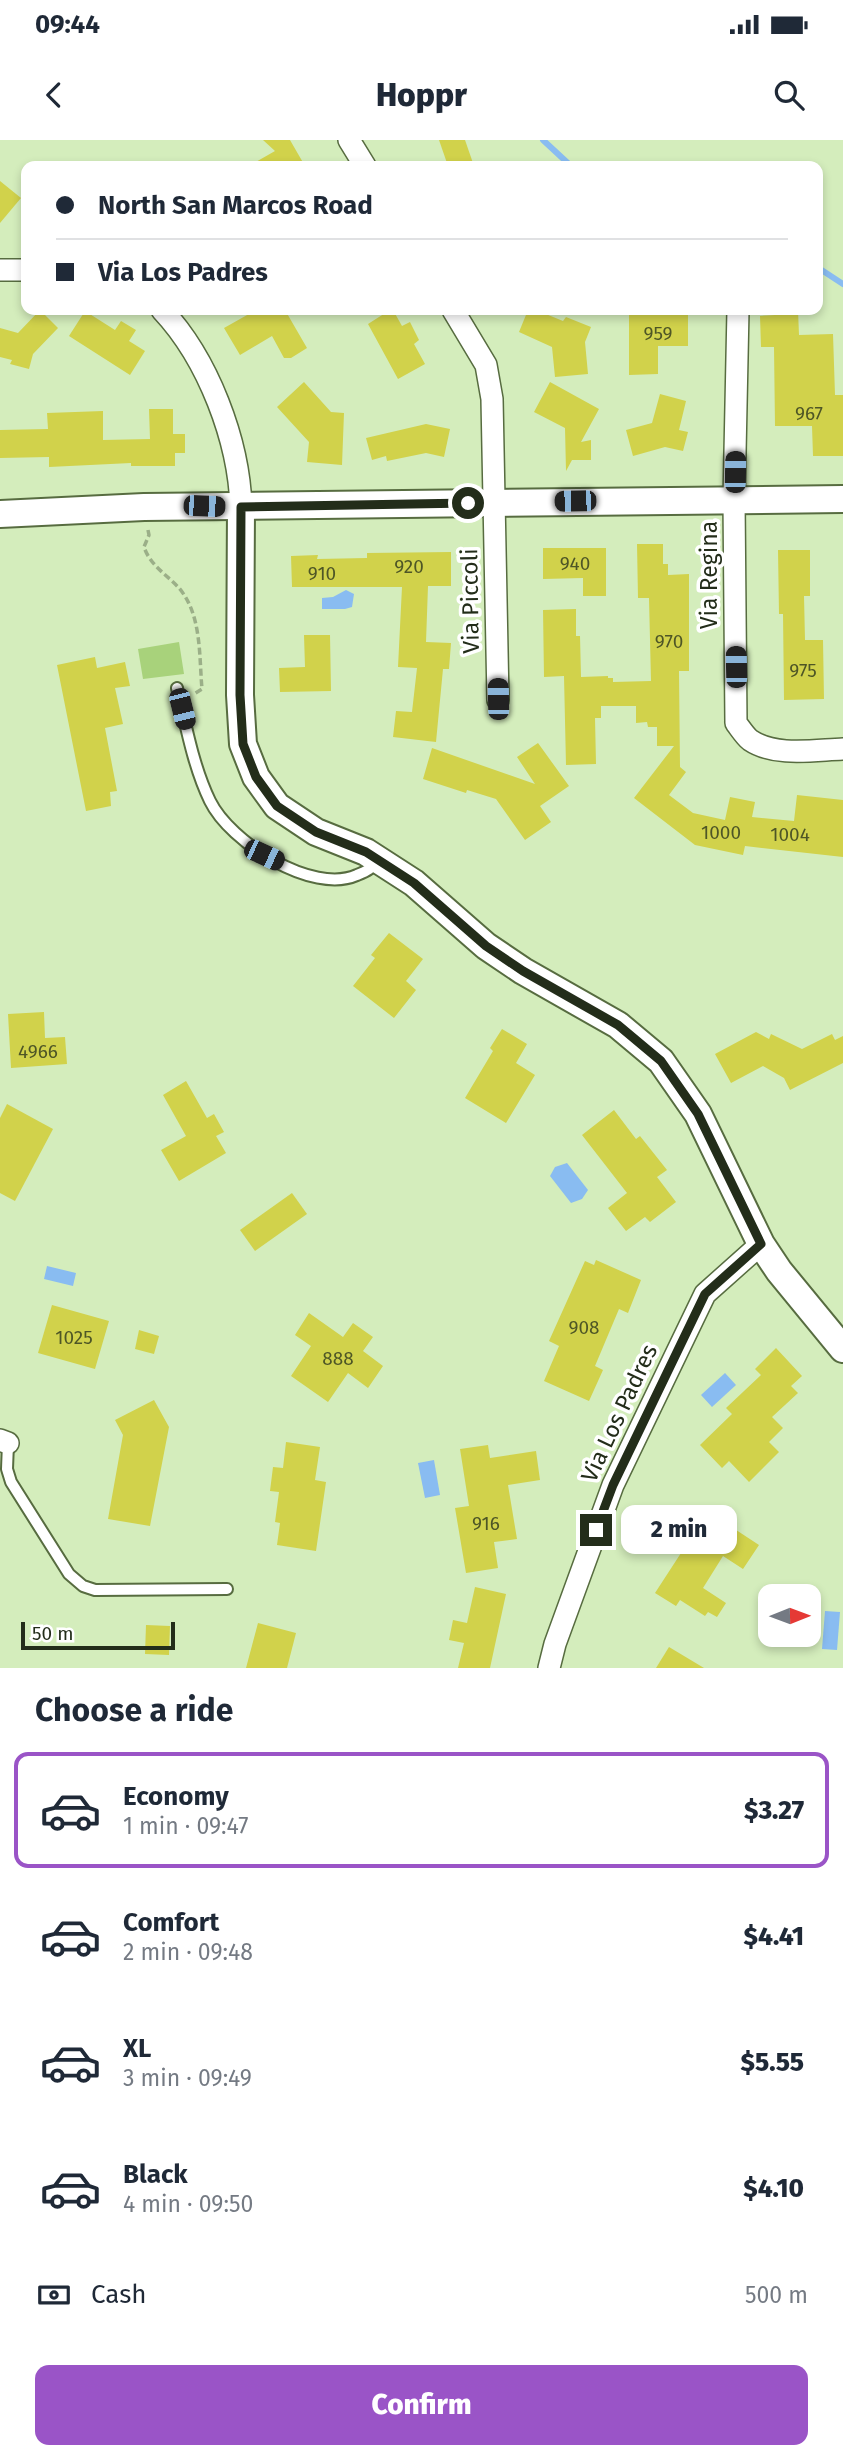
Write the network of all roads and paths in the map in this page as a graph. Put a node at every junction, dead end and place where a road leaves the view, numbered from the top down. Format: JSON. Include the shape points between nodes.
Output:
{"nodes":[{"id":1,"x":349,"y":140,"type":"edge"},
{"id":2,"x":362,"y":161,"type":"edge"},
{"id":3,"x":0,"y":270,"type":"edge"},
{"id":4,"x":21,"y":270,"type":"edge"},
{"id":5,"x":167,"y":315,"type":"edge"},
{"id":6,"x":456,"y":315,"type":"edge"},
{"id":7,"x":738,"y":315,"type":"edge"},
{"id":8,"x":843,"y":499,"type":"edge"},
{"id":9,"x":734,"y":500,"type":"junction"},
{"id":10,"x":495,"y":502,"type":"junction"},
{"id":11,"x":144,"y":507,"type":"junction"},
{"id":12,"x":241,"y":507,"type":"junction"},
{"id":13,"x":0,"y":514,"type":"edge"},
{"id":14,"x":177,"y":688,"type":"dead end"},
{"id":15,"x":190,"y":694,"type":"dead end"},
{"id":16,"x":498,"y":699,"type":"dead end"},
{"id":17,"x":843,"y":749,"type":"edge"},
{"id":18,"x":377,"y":859,"type":"junction"},
{"id":19,"x":761,"y":1244,"type":"junction"},
{"id":20,"x":843,"y":1349,"type":"edge"},
{"id":21,"x":4,"y":1441,"type":"edge"},
{"id":22,"x":227,"y":1589,"type":"dead end"},
{"id":23,"x":549,"y":1668,"type":"edge"}],
"edges":[{"from":1,"to":2,"type":"street"},
{"from":3,"to":4,"type":"street"},
{"from":5,"to":12,"type":"street","via":[[198,362],[230,431],[240,472]]},
{"from":6,"to":10,"type":"street","name":"Via Piccoli","via":[[486,365],[492,399]]},
{"from":7,"to":9,"type":"street","name":"Via Regina"},
{"from":8,"to":9,"type":"street"},
{"from":9,"to":10,"type":"street"},
{"from":9,"to":17,"type":"street","name":"Via Regina","via":[[736,723],[748,739],[766,748]]},
{"from":10,"to":12,"type":"street"},
{"from":10,"to":16,"type":"street","name":"Via Piccoli"},
{"from":11,"to":12,"type":"street"},
{"from":11,"to":13,"type":"street"},
{"from":11,"to":15,"type":"path","via":[[149,536],[146,554],[178,587],[196,628],[202,689]]},
{"from":12,"to":18,"type":"street","via":[[243,744],[256,777],[277,806],[316,832]]},
{"from":14,"to":18,"type":"lane","via":[[210,802],[228,826],[264,855],[323,880],[346,880],[372,868]]},
{"from":18,"to":19,"type":"street","via":[[414,883],[486,946],[618,1025],[661,1061],[698,1114]]},
{"from":19,"to":20,"type":"street"},
{"from":19,"to":23,"type":"street","name":"Via Los Padres","via":[[705,1294],[613,1485]]},
{"from":21,"to":22,"type":"lane","via":[[11,1482],[69,1574],[83,1586],[117,1591]]}]}
